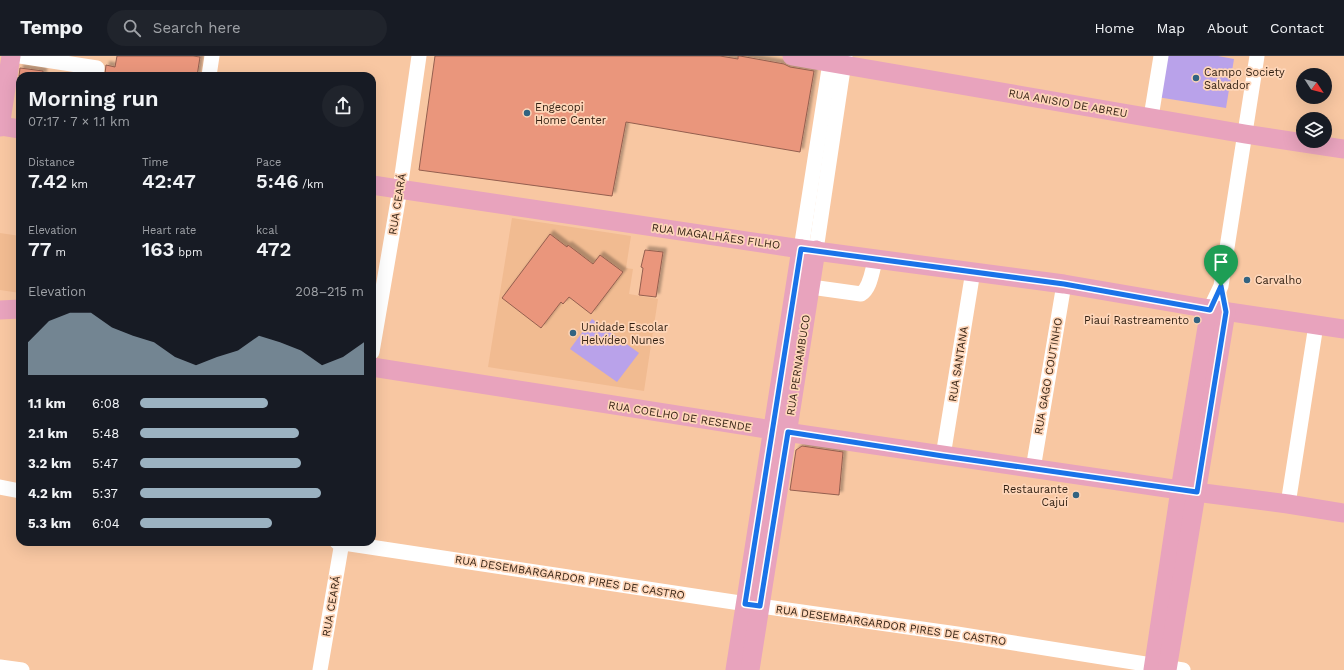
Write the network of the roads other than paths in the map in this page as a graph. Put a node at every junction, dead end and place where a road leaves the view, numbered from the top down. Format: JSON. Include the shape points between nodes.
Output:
{"nodes":[{"id":1,"x":10,"y":56,"type":"edge"},
{"id":2,"x":20,"y":56,"type":"edge"},
{"id":3,"x":212,"y":56,"type":"edge"},
{"id":4,"x":419,"y":56,"type":"edge"},
{"id":5,"x":792,"y":56,"type":"edge"},
{"id":6,"x":1161,"y":56,"type":"edge"},
{"id":7,"x":1257,"y":56,"type":"edge"},
{"id":8,"x":837,"y":60,"type":"edge"},
{"id":9,"x":96,"y":72,"type":"edge"},
{"id":10,"x":210,"y":72,"type":"edge"},
{"id":11,"x":1151,"y":117,"type":"junction"},
{"id":12,"x":0,"y":126,"type":"edge"},
{"id":13,"x":16,"y":128,"type":"edge"},
{"id":14,"x":1245,"y":134,"type":"junction"},
{"id":15,"x":1344,"y":149,"type":"edge"},
{"id":16,"x":376,"y":185,"type":"edge"},
{"id":17,"x":400,"y":189,"type":"junction"},
{"id":18,"x":808,"y":249,"type":"junction"},
{"id":19,"x":876,"y":258,"type":"junction"},
{"id":20,"x":973,"y":271,"type":"junction"},
{"id":21,"x":1064,"y":284,"type":"junction"},
{"id":22,"x":811,"y":287,"type":"junction"},
{"id":23,"x":16,"y":309,"type":"edge"},
{"id":24,"x":0,"y":310,"type":"edge"},
{"id":25,"x":1218,"y":311,"type":"junction"},
{"id":26,"x":1316,"y":325,"type":"junction"},
{"id":27,"x":376,"y":329,"type":"edge"},
{"id":28,"x":1344,"y":329,"type":"edge"},
{"id":29,"x":376,"y":368,"type":"edge"},
{"id":30,"x":780,"y":431,"type":"junction"},
{"id":31,"x":943,"y":456,"type":"junction"},
{"id":32,"x":1033,"y":469,"type":"junction"},
{"id":33,"x":0,"y":487,"type":"edge"},
{"id":34,"x":16,"y":490,"type":"edge"},
{"id":35,"x":1189,"y":491,"type":"junction"},
{"id":36,"x":1288,"y":504,"type":"junction"},
{"id":37,"x":1344,"y":513,"type":"edge"},
{"id":38,"x":339,"y":546,"type":"edge"},
{"id":39,"x":366,"y":546,"type":"edge"},
{"id":40,"x":753,"y":605,"type":"junction"},
{"id":41,"x":0,"y":667,"type":"edge"},
{"id":42,"x":1165,"y":669,"type":"edge"},
{"id":43,"x":22,"y":670,"type":"edge"},
{"id":44,"x":320,"y":670,"type":"edge"},
{"id":45,"x":735,"y":670,"type":"edge"},
{"id":46,"x":750,"y":670,"type":"edge"}],
"edges":[{"from":1,"to":12,"type":"main road"},
{"from":2,"to":9,"type":"street","via":[[97,68]]},
{"from":3,"to":10,"type":"street"},
{"from":4,"to":17,"type":"street","name":"RUA CEARÁ"},
{"from":5,"to":8,"type":"main road","name":"RUA ANISIO DE ABREU"},
{"from":6,"to":11,"type":"street"},
{"from":7,"to":14,"type":"street"},
{"from":8,"to":11,"type":"main road","name":"RUA ANISIO DE ABREU"},
{"from":8,"to":18,"type":"street"},
{"from":11,"to":14,"type":"main road","name":"RUA ANISIO DE ABREU"},
{"from":12,"to":13,"type":"main road"},
{"from":14,"to":15,"type":"main road","name":"RUA ANISIO DE ABREU"},
{"from":14,"to":25,"type":"street"},
{"from":16,"to":17,"type":"main road","name":"RUA MAGALHÃES FILHO"},
{"from":17,"to":18,"type":"main road","name":"RUA MAGALHÃES FILHO"},
{"from":17,"to":27,"type":"street","name":"RUA CEARÁ"},
{"from":18,"to":19,"type":"main road","name":"RUA MAGALHÃES FILHO"},
{"from":18,"to":22,"type":"main road","name":"RUA PERNAMBUCO"},
{"from":18,"to":30,"type":"main road","name":"RUA PERNAMBUCO"},
{"from":19,"to":20,"type":"main road","name":"RUA MAGALHÃES FILHO"},
{"from":19,"to":22,"type":"street","via":[[868,286],[861,294]]},
{"from":20,"to":21,"type":"main road","name":"RUA MAGALHÃES FILHO"},
{"from":20,"to":31,"type":"street","name":"RUA SANTANA"},
{"from":21,"to":25,"type":"main road","name":"RUA MAGALHÃES FILHO"},
{"from":21,"to":32,"type":"street","name":"RUA GAGO COUTINHO"},
{"from":22,"to":30,"type":"main road","name":"RUA PERNAMBUCO"},
{"from":23,"to":24,"type":"main road"},
{"from":25,"to":26,"type":"main road","name":"RUA MAGALHÃES FILHO"},
{"from":25,"to":35,"type":"main road"},
{"from":26,"to":28,"type":"main road","name":"RUA MAGALHÃES FILHO"},
{"from":26,"to":36,"type":"street"},
{"from":29,"to":30,"type":"main road","name":"RUA COELHO DE RESENDE"},
{"from":30,"to":31,"type":"main road","name":"RUA COELHO DE RESENDE"},
{"from":30,"to":40,"type":"main road","name":"RUA PERNAMBUCO"},
{"from":31,"to":32,"type":"main road","name":"RUA COELHO DE RESENDE"},
{"from":32,"to":35,"type":"main road","name":"RUA COELHO DE RESENDE"},
{"from":33,"to":34,"type":"street"},
{"from":35,"to":36,"type":"main road","name":"RUA COELHO DE RESENDE"},
{"from":35,"to":42,"type":"main road"},
{"from":36,"to":37,"type":"main road","name":"RUA COELHO DE RESENDE"},
{"from":38,"to":44,"type":"street","name":"RUA CEARÁ"},
{"from":39,"to":40,"type":"street","name":"RUA DESEMBARGARDOR PIRES DE CASTRO"},
{"from":40,"to":42,"type":"street","name":"RUA DESEMBARGARDOR PIRES DE CASTRO","via":[[957,634]]},
{"from":40,"to":45,"type":"main road","name":"RUA PERNAMBUCO"},
{"from":40,"to":46,"type":"main road","name":"RUA PERNAMBUCO"},
{"from":41,"to":43,"type":"street"}]}
